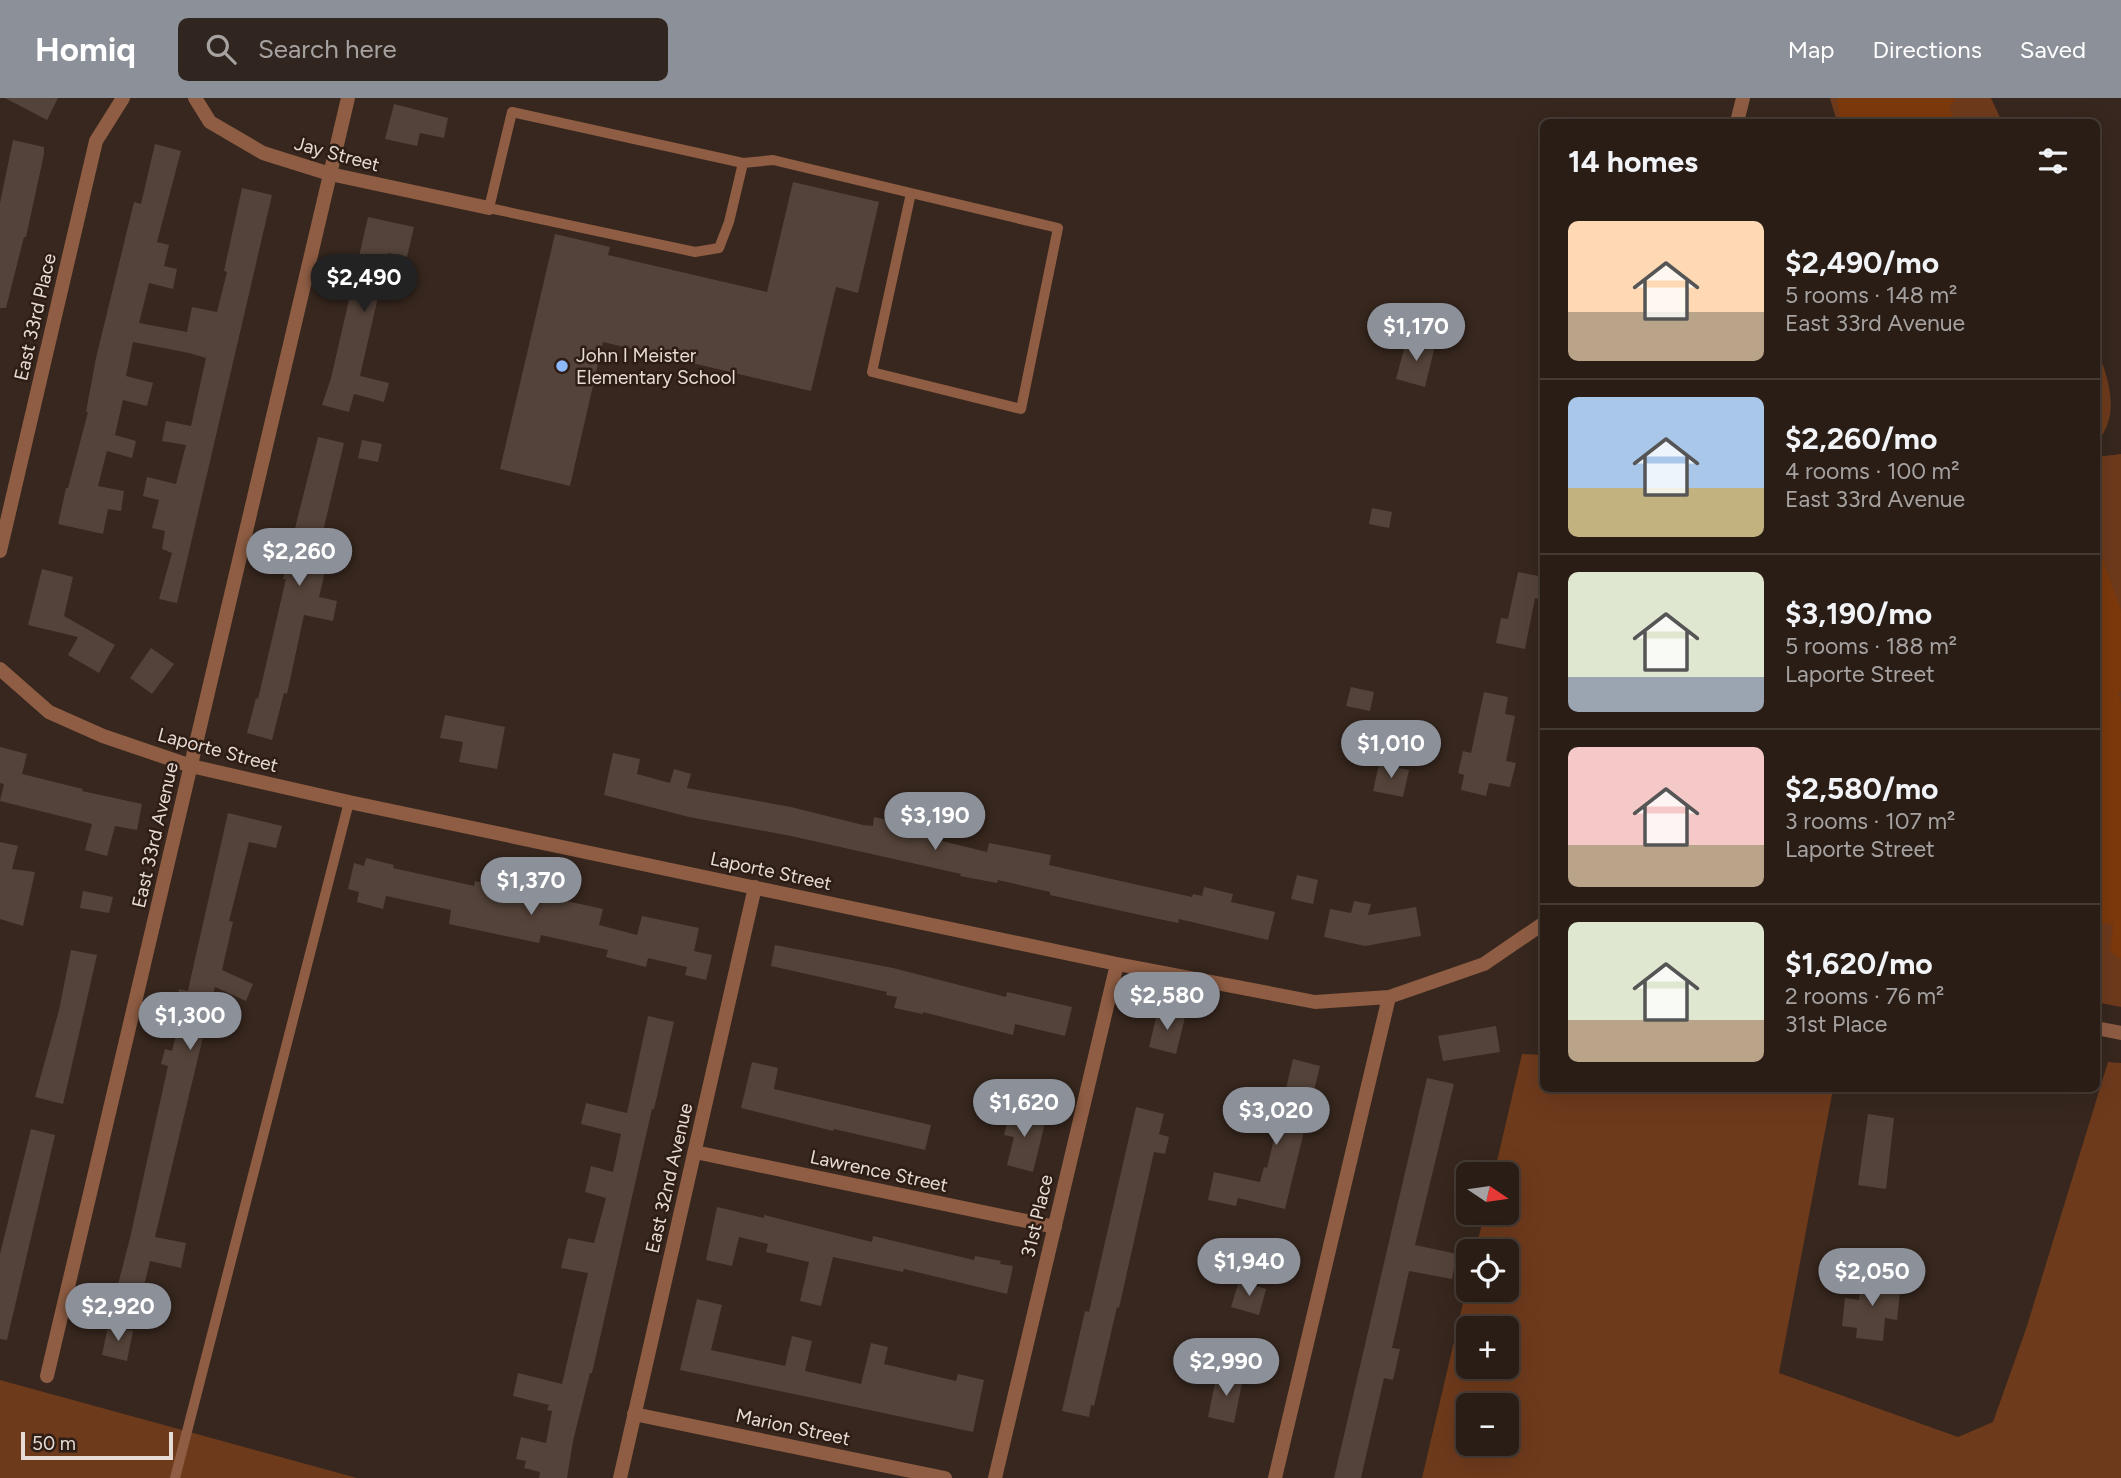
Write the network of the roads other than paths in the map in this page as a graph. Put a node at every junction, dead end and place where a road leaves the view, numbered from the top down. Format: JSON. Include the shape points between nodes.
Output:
{"nodes":[{"id":1,"x":123,"y":98,"type":"edge"},
{"id":2,"x":195,"y":98,"type":"edge"},
{"id":3,"x":348,"y":98,"type":"edge"},
{"id":4,"x":1743,"y":98,"type":"edge"},
{"id":5,"x":1738,"y":119,"type":"edge"},
{"id":6,"x":743,"y":163,"type":"junction"},
{"id":7,"x":330,"y":174,"type":"junction"},
{"id":8,"x":911,"y":193,"type":"junction"},
{"id":9,"x":489,"y":208,"type":"junction"},
{"id":10,"x":0,"y":551,"type":"edge"},
{"id":11,"x":0,"y":669,"type":"edge"},
{"id":12,"x":191,"y":766,"type":"junction"},
{"id":13,"x":349,"y":802,"type":"junction"},
{"id":14,"x":755,"y":887,"type":"junction"},
{"id":15,"x":1540,"y":926,"type":"edge"},
{"id":16,"x":1117,"y":964,"type":"junction"},
{"id":17,"x":1389,"y":997,"type":"junction"},
{"id":18,"x":2100,"y":1029,"type":"edge"},
{"id":19,"x":2121,"y":1033,"type":"edge"},
{"id":20,"x":695,"y":1152,"type":"junction"},
{"id":21,"x":1055,"y":1227,"type":"junction"},
{"id":22,"x":47,"y":1376,"type":"dead end"},
{"id":23,"x":634,"y":1414,"type":"junction"},
{"id":24,"x":175,"y":1478,"type":"edge"},
{"id":25,"x":620,"y":1478,"type":"edge"},
{"id":26,"x":945,"y":1478,"type":"edge"},
{"id":27,"x":995,"y":1478,"type":"edge"},
{"id":28,"x":1275,"y":1478,"type":"edge"}],
"edges":[{"from":1,"to":10,"type":"street","name":"East 33rd Place","via":[[96,141]]},
{"from":2,"to":7,"type":"street","name":"Jay Street","via":[[210,121],[262,153]]},
{"from":3,"to":7,"type":"street","name":"East 33rd Avenue"},
{"from":4,"to":5,"type":"street"},
{"from":6,"to":8,"type":"lane","via":[[773,160]]},
{"from":6,"to":9,"type":"lane","via":[[719,248],[695,252]]},
{"from":6,"to":9,"type":"lane","via":[[512,112]]},
{"from":7,"to":9,"type":"street","name":"Jay Street"},
{"from":7,"to":12,"type":"street","name":"East 33rd Avenue"},
{"from":8,"to":8,"type":"lane","via":[[872,372],[1021,409],[1058,229]]},
{"from":11,"to":12,"type":"street","name":"Laporte Street","via":[[49,712]]},
{"from":12,"to":13,"type":"street","name":"Laporte Street"},
{"from":12,"to":22,"type":"street","name":"East 33rd Avenue"},
{"from":13,"to":14,"type":"street","name":"Laporte Street"},
{"from":13,"to":24,"type":"lane"},
{"from":14,"to":16,"type":"street","name":"Laporte Street"},
{"from":14,"to":20,"type":"street","name":"East 32nd Avenue"},
{"from":15,"to":17,"type":"street","name":"Laporte Street","via":[[1484,964]]},
{"from":16,"to":17,"type":"street","name":"Laporte Street","via":[[1315,1002]]},
{"from":16,"to":21,"type":"street","name":"31st Place"},
{"from":17,"to":28,"type":"street"},
{"from":18,"to":19,"type":"street"},
{"from":20,"to":21,"type":"street","name":"Lawrence Street"},
{"from":20,"to":23,"type":"street","name":"East 32nd Avenue"},
{"from":21,"to":27,"type":"street","name":"31st Place"},
{"from":23,"to":25,"type":"street","name":"East 32nd Avenue"},
{"from":23,"to":26,"type":"street","name":"Marion Street"}]}
